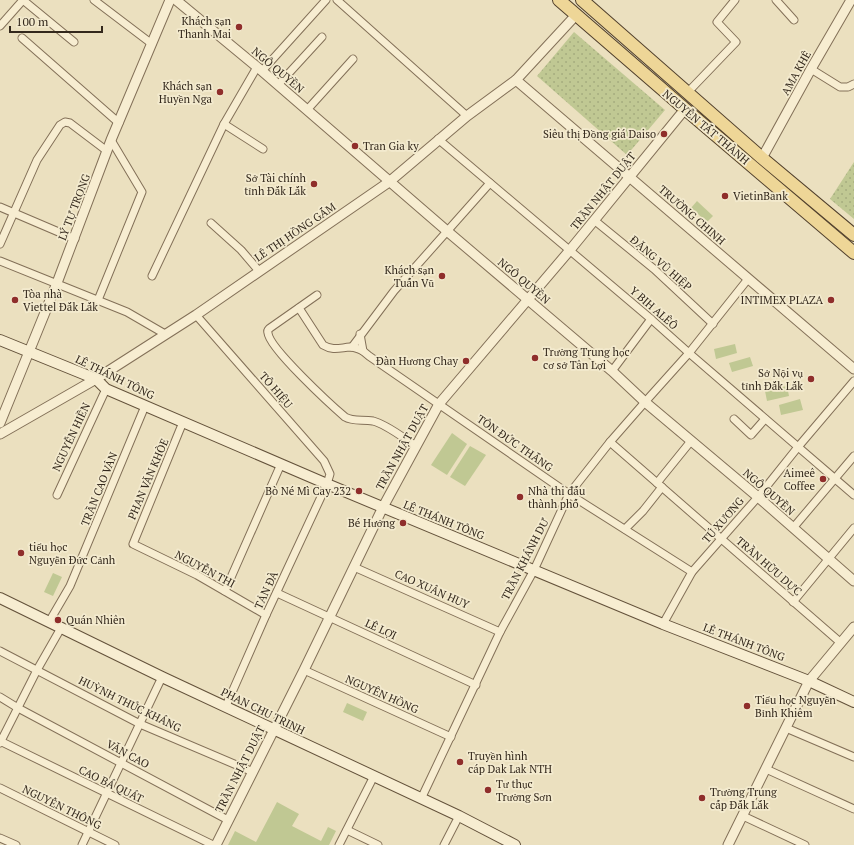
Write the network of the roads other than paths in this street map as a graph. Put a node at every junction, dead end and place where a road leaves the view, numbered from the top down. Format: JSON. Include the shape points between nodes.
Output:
{"nodes":[{"id":1,"x":23,"y":0,"type":"edge"},
{"id":2,"x":94,"y":0,"type":"edge"},
{"id":3,"x":170,"y":0,"type":"edge"},
{"id":4,"x":176,"y":0,"type":"edge"},
{"id":5,"x":326,"y":0,"type":"edge"},
{"id":6,"x":337,"y":0,"type":"edge"},
{"id":7,"x":559,"y":0,"type":"edge"},
{"id":8,"x":582,"y":0,"type":"edge"},
{"id":9,"x":735,"y":0,"type":"edge"},
{"id":10,"x":776,"y":0,"type":"edge"},
{"id":11,"x":850,"y":0,"type":"edge"},
{"id":12,"x":576,"y":15,"type":"junction"},
{"id":13,"x":794,"y":20,"type":"dead end"},
{"id":14,"x":0,"y":26,"type":"edge"},
{"id":15,"x":322,"y":37,"type":"dead end"},
{"id":16,"x":22,"y":38,"type":"dead end"},
{"id":17,"x":74,"y":42,"type":"dead end"},
{"id":18,"x":152,"y":44,"type":"junction"},
{"id":19,"x":352,"y":59,"type":"dead end"},
{"id":20,"x":811,"y":68,"type":"junction"},
{"id":21,"x":259,"y":69,"type":"junction"},
{"id":22,"x":516,"y":80,"type":"junction"},
{"id":23,"x":854,"y":84,"type":"edge"},
{"id":24,"x":278,"y":85,"type":"junction"},
{"id":25,"x":688,"y":92,"type":"junction"},
{"id":26,"x":685,"y":109,"type":"junction"},
{"id":27,"x":307,"y":110,"type":"junction"},
{"id":28,"x":467,"y":116,"type":"junction"},
{"id":29,"x":119,"y":123,"type":"junction"},
{"id":30,"x":224,"y":124,"type":"junction"},
{"id":31,"x":438,"y":139,"type":"junction"},
{"id":32,"x":111,"y":140,"type":"junction"},
{"id":33,"x":263,"y":149,"type":"dead end"},
{"id":34,"x":107,"y":151,"type":"junction"},
{"id":35,"x":762,"y":158,"type":"junction"},
{"id":36,"x":754,"y":168,"type":"junction"},
{"id":37,"x":629,"y":176,"type":"junction"},
{"id":38,"x":390,"y":182,"type":"junction"},
{"id":39,"x":490,"y":183,"type":"junction"},
{"id":40,"x":0,"y":207,"type":"edge"},
{"id":41,"x":14,"y":213,"type":"junction"},
{"id":42,"x":594,"y":220,"type":"junction"},
{"id":43,"x":211,"y":223,"type":"dead end"},
{"id":44,"x":447,"y":231,"type":"junction"},
{"id":45,"x":854,"y":235,"type":"edge"},
{"id":46,"x":1,"y":239,"type":"edge"},
{"id":47,"x":74,"y":239,"type":"junction"},
{"id":48,"x":570,"y":250,"type":"junction"},
{"id":49,"x":854,"y":253,"type":"edge"},
{"id":50,"x":0,"y":261,"type":"edge"},
{"id":51,"x":259,"y":272,"type":"junction"},
{"id":52,"x":152,"y":276,"type":"dead end"},
{"id":53,"x":748,"y":279,"type":"junction"},
{"id":54,"x":57,"y":283,"type":"junction"},
{"id":55,"x":317,"y":295,"type":"dead end"},
{"id":56,"x":527,"y":299,"type":"junction"},
{"id":57,"x":98,"y":300,"type":"junction"},
{"id":58,"x":299,"y":308,"type":"junction"},
{"id":59,"x":196,"y":315,"type":"junction"},
{"id":60,"x":651,"y":319,"type":"junction"},
{"id":61,"x":713,"y":324,"type":"junction"},
{"id":62,"x":165,"y":334,"type":"junction"},
{"id":63,"x":360,"y":334,"type":"junction"},
{"id":64,"x":0,"y":340,"type":"edge"},
{"id":65,"x":352,"y":347,"type":"junction"},
{"id":66,"x":363,"y":350,"type":"junction"},
{"id":67,"x":30,"y":352,"type":"junction"},
{"id":68,"x":688,"y":353,"type":"junction"},
{"id":69,"x":854,"y":369,"type":"edge"},
{"id":70,"x":612,"y":371,"type":"junction"},
{"id":71,"x":96,"y":379,"type":"junction"},
{"id":72,"x":854,"y":381,"type":"edge"},
{"id":73,"x":106,"y":389,"type":"junction"},
{"id":74,"x":645,"y":402,"type":"junction"},
{"id":75,"x":439,"y":404,"type":"junction"},
{"id":76,"x":145,"y":406,"type":"junction"},
{"id":77,"x":734,"y":419,"type":"dead end"},
{"id":78,"x":765,"y":419,"type":"junction"},
{"id":79,"x":184,"y":422,"type":"junction"},
{"id":80,"x":0,"y":423,"type":"edge"},
{"id":81,"x":0,"y":434,"type":"edge"},
{"id":82,"x":692,"y":441,"type":"junction"},
{"id":83,"x":610,"y":442,"type":"junction"},
{"id":84,"x":416,"y":446,"type":"junction"},
{"id":85,"x":798,"y":447,"type":"junction"},
{"id":86,"x":854,"y":456,"type":"edge"},
{"id":87,"x":281,"y":464,"type":"junction"},
{"id":88,"x":835,"y":478,"type":"junction"},
{"id":89,"x":327,"y":484,"type":"junction"},
{"id":90,"x":659,"y":485,"type":"junction"},
{"id":91,"x":569,"y":494,"type":"junction"},
{"id":92,"x":57,"y":495,"type":"dead end"},
{"id":93,"x":854,"y":495,"type":"edge"},
{"id":94,"x":758,"y":497,"type":"junction"},
{"id":95,"x":383,"y":507,"type":"junction"},
{"id":96,"x":793,"y":528,"type":"junction"},
{"id":97,"x":854,"y":528,"type":"edge"},
{"id":98,"x":625,"y":529,"type":"junction"},
{"id":99,"x":721,"y":539,"type":"junction"},
{"id":100,"x":133,"y":544,"type":"joint"},
{"id":101,"x":829,"y":559,"type":"junction"},
{"id":102,"x":354,"y":567,"type":"junction"},
{"id":103,"x":534,"y":570,"type":"junction"},
{"id":104,"x":692,"y":572,"type":"junction"},
{"id":105,"x":854,"y":581,"type":"edge"},
{"id":106,"x":225,"y":591,"type":"junction"},
{"id":107,"x":277,"y":592,"type":"junction"},
{"id":108,"x":0,"y":598,"type":"edge"},
{"id":109,"x":793,"y":602,"type":"junction"},
{"id":110,"x":266,"y":615,"type":"junction"},
{"id":111,"x":329,"y":617,"type":"junction"},
{"id":112,"x":49,"y":622,"type":"junction"},
{"id":113,"x":663,"y":624,"type":"junction"},
{"id":114,"x":854,"y":627,"type":"edge"},
{"id":115,"x":61,"y":628,"type":"junction"},
{"id":116,"x":500,"y":632,"type":"junction"},
{"id":117,"x":841,"y":643,"type":"junction"},
{"id":118,"x":0,"y":651,"type":"edge"},
{"id":119,"x":37,"y":670,"type":"junction"},
{"id":120,"x":304,"y":670,"type":"junction"},
{"id":121,"x":162,"y":677,"type":"junction"},
{"id":122,"x":809,"y":681,"type":"junction"},
{"id":123,"x":476,"y":685,"type":"junction"},
{"id":124,"x":0,"y":697,"type":"edge"},
{"id":125,"x":854,"y":702,"type":"edge"},
{"id":126,"x":226,"y":706,"type":"junction"},
{"id":127,"x":18,"y":708,"type":"junction"},
{"id":128,"x":140,"y":724,"type":"junction"},
{"id":129,"x":786,"y":728,"type":"junction"},
{"id":130,"x":273,"y":730,"type":"junction"},
{"id":131,"x":451,"y":737,"type":"junction"},
{"id":132,"x":0,"y":742,"type":"edge"},
{"id":133,"x":854,"y":757,"type":"edge"},
{"id":134,"x":121,"y":762,"type":"junction"},
{"id":135,"x":766,"y":769,"type":"junction"},
{"id":136,"x":253,"y":772,"type":"junction"},
{"id":137,"x":374,"y":776,"type":"junction"},
{"id":138,"x":0,"y":788,"type":"edge"},
{"id":139,"x":107,"y":794,"type":"junction"},
{"id":140,"x":422,"y":799,"type":"junction"},
{"id":141,"x":854,"y":809,"type":"edge"},
{"id":142,"x":459,"y":816,"type":"junction"},
{"id":143,"x":743,"y":816,"type":"junction"},
{"id":144,"x":228,"y":820,"type":"junction"},
{"id":145,"x":347,"y":830,"type":"junction"},
{"id":146,"x":88,"y":832,"type":"junction"},
{"id":147,"x":0,"y":838,"type":"edge"},
{"id":148,"x":16,"y":845,"type":"edge"},
{"id":149,"x":82,"y":845,"type":"edge"},
{"id":150,"x":115,"y":845,"type":"edge"},
{"id":151,"x":213,"y":845,"type":"edge"},
{"id":152,"x":216,"y":845,"type":"edge"},
{"id":153,"x":339,"y":845,"type":"edge"},
{"id":154,"x":378,"y":845,"type":"edge"},
{"id":155,"x":444,"y":845,"type":"edge"},
{"id":156,"x":515,"y":845,"type":"edge"},
{"id":157,"x":728,"y":845,"type":"edge"},
{"id":158,"x":805,"y":845,"type":"edge"}],
"edges":[{"from":1,"to":14,"type":"street"},
{"from":1,"to":17,"type":"street"},
{"from":2,"to":18,"type":"street"},
{"from":3,"to":18,"type":"street","name":"LÝ TỰ TRỌNG"},
{"from":4,"to":21,"type":"street","name":"NGÔ QUYỀN"},
{"from":5,"to":21,"type":"street"},
{"from":6,"to":28,"type":"street"},
{"from":7,"to":12,"type":"main road","name":"NGUYỄN TẤT THÀNH"},
{"from":8,"to":25,"type":"main road","name":"NGUYỄN TẤT THÀNH"},
{"from":9,"to":25,"type":"street","via":[[717,22],[736,42]]},
{"from":10,"to":13,"type":"street"},
{"from":11,"to":20,"type":"street","name":"AMA KHÊ"},
{"from":12,"to":22,"type":"street","name":"LÊ THỊ HỒNG GẤM"},
{"from":12,"to":26,"type":"main road","name":"NGUYỄN TẤT THÀNH"},
{"from":15,"to":24,"type":"street"},
{"from":16,"to":29,"type":"street"},
{"from":18,"to":29,"type":"street","name":"LÝ TỰ TRỌNG"},
{"from":19,"to":27,"type":"street"},
{"from":20,"to":23,"type":"street","via":[[840,87],[848,88]]},
{"from":20,"to":35,"type":"street","name":"AMA KHÊ"},
{"from":21,"to":24,"type":"street","name":"NGÔ QUYỀN"},
{"from":21,"to":30,"type":"street"},
{"from":22,"to":28,"type":"street","name":"LÊ THỊ HỒNG GẤM"},
{"from":22,"to":37,"type":"street","name":"TRƯỜNG CHINH"},
{"from":24,"to":27,"type":"street","name":"NGÔ QUYỀN"},
{"from":25,"to":35,"type":"main road","name":"NGUYỄN TẤT THÀNH"},
{"from":26,"to":36,"type":"main road","name":"NGUYỄN TẤT THÀNH"},
{"from":26,"to":37,"type":"street","name":"TRẦN NHẬT DUẬT"},
{"from":27,"to":38,"type":"street","name":"NGÔ QUYỀN"},
{"from":28,"to":31,"type":"street","name":"LÊ THỊ HỒNG GẤM"},
{"from":29,"to":32,"type":"street","name":"LÝ TỰ TRỌNG"},
{"from":30,"to":33,"type":"street"},
{"from":30,"to":52,"type":"street"},
{"from":31,"to":38,"type":"street","name":"LÊ THỊ HỒNG GẤM"},
{"from":31,"to":39,"type":"street","name":"Y BIH ALÊÔ"},
{"from":32,"to":34,"type":"street","name":"LÝ TỰ TRỌNG"},
{"from":32,"to":57,"type":"street","via":[[142,192]]},
{"from":34,"to":41,"type":"street","via":[[70,123],[60,125],[37,160]]},
{"from":34,"to":47,"type":"street","name":"LÝ TỰ TRỌNG"},
{"from":35,"to":36,"type":"main road"},
{"from":35,"to":45,"type":"main road","name":"NGUYỄN TẤT THÀNH"},
{"from":36,"to":49,"type":"main road","name":"NGUYỄN TẤT THÀNH"},
{"from":37,"to":42,"type":"street","name":"TRẦN NHẬT DUẬT"},
{"from":37,"to":53,"type":"street","name":"TRƯỜNG CHINH"},
{"from":38,"to":44,"type":"street","name":"NGÔ QUYỀN"},
{"from":38,"to":51,"type":"street","name":"LÊ THỊ HỒNG GẤM"},
{"from":39,"to":44,"type":"street"},
{"from":39,"to":48,"type":"street","name":"Y BIH ALÊÔ"},
{"from":40,"to":41,"type":"street"},
{"from":41,"to":46,"type":"street"},
{"from":41,"to":47,"type":"street"},
{"from":42,"to":48,"type":"street","name":"TRẦN NHẬT DUẬT"},
{"from":42,"to":61,"type":"street","name":"ĐẶNG VŨ HIỆP","via":[[654,269]]},
{"from":43,"to":51,"type":"street"},
{"from":44,"to":56,"type":"street","name":"NGÔ QUYỀN"},
{"from":44,"to":63,"type":"street"},
{"from":47,"to":54,"type":"street","name":"LÝ TỰ TRỌNG"},
{"from":48,"to":56,"type":"street","name":"TRẦN NHẬT DUẬT"},
{"from":48,"to":60,"type":"street","name":"Y BIH ALÊÔ"},
{"from":50,"to":54,"type":"street"},
{"from":51,"to":59,"type":"street","name":"LÊ THỊ HỒNG GẤM"},
{"from":53,"to":61,"type":"street","name":"TRẦN KHÁNH DƯ"},
{"from":53,"to":69,"type":"street","name":"TRƯỜNG CHINH"},
{"from":54,"to":57,"type":"street"},
{"from":54,"to":67,"type":"street","name":"LÝ TỰ TRỌNG"},
{"from":55,"to":58,"type":"street"},
{"from":56,"to":70,"type":"street","name":"NGÔ QUYỀN"},
{"from":56,"to":75,"type":"street","name":"TRẦN NHẬT DUẬT"},
{"from":57,"to":62,"type":"street","via":[[128,312]]},
{"from":58,"to":65,"type":"street","via":[[323,345],[336,349]]},
{"from":58,"to":84,"type":"street","via":[[268,331],[284,358],[345,417],[383,425]]},
{"from":59,"to":62,"type":"street","name":"LÊ THỊ HỒNG GẤM"},
{"from":59,"to":89,"type":"street","name":"TÔ HIỆU","via":[[324,461],[330,474]]},
{"from":60,"to":68,"type":"street","name":"Y BIH ALÊÔ"},
{"from":60,"to":70,"type":"street"},
{"from":61,"to":68,"type":"street","name":"TRẦN KHÁNH DƯ"},
{"from":62,"to":71,"type":"street","name":"LÊ THỊ HỒNG GẤM"},
{"from":63,"to":65,"type":"street"},
{"from":63,"to":66,"type":"street"},
{"from":64,"to":67,"type":"main road","name":"LÊ THÁNH TÔNG"},
{"from":65,"to":66,"type":"street"},
{"from":66,"to":75,"type":"street","name":"TÔN ĐỨC THẮNG"},
{"from":67,"to":71,"type":"main road","name":"LÊ THÁNH TÔNG"},
{"from":67,"to":80,"type":"street","name":"LÝ TỰ TRỌNG"},
{"from":68,"to":74,"type":"street","name":"TRẦN KHÁNH DƯ"},
{"from":68,"to":78,"type":"street","name":"Y BIH ALÊÔ"},
{"from":70,"to":74,"type":"street","name":"NGÔ QUYỀN"},
{"from":71,"to":73,"type":"main road","name":"LÊ THÁNH TÔNG"},
{"from":71,"to":81,"type":"street","name":"LÊ THỊ HỒNG GẤM"},
{"from":72,"to":85,"type":"street","name":"TÚ XƯƠNG"},
{"from":73,"to":76,"type":"main road","name":"LÊ THÁNH TÔNG"},
{"from":73,"to":92,"type":"street","name":"NGUYỄN HIỀN"},
{"from":74,"to":82,"type":"street","name":"NGÔ QUYỀN"},
{"from":74,"to":83,"type":"street","name":"TRẦN KHÁNH DƯ"},
{"from":75,"to":84,"type":"street","name":"TRẦN NHẬT DUẬT"},
{"from":75,"to":91,"type":"street","name":"TÔN ĐỨC THẮNG"},
{"from":76,"to":79,"type":"main road","name":"LÊ THÁNH TÔNG"},
{"from":76,"to":112,"type":"street","name":"TRẦN CAO VÂN","via":[[70,586]]},
{"from":77,"to":78,"type":"street","via":[[751,435]]},
{"from":78,"to":85,"type":"street","name":"Y BIH ALÊÔ"},
{"from":79,"to":87,"type":"main road","name":"LÊ THÁNH TÔNG"},
{"from":79,"to":100,"type":"street","name":"PHAN VĂN KHÒE"},
{"from":82,"to":90,"type":"street"},
{"from":82,"to":94,"type":"street","name":"NGÔ QUYỀN"},
{"from":83,"to":90,"type":"street","name":"TRẦN HỮU DỰC"},
{"from":83,"to":91,"type":"street","name":"TRẦN KHÁNH DƯ"},
{"from":84,"to":95,"type":"street","name":"TRẦN NHẬT DUẬT"},
{"from":85,"to":88,"type":"street","name":"Y BIH ALÊÔ"},
{"from":85,"to":94,"type":"street","name":"TÚ XƯƠNG"},
{"from":86,"to":88,"type":"street"},
{"from":87,"to":89,"type":"main road","name":"LÊ THÁNH TÔNG"},
{"from":87,"to":106,"type":"street"},
{"from":88,"to":93,"type":"street","name":"Y BIH ALÊÔ"},
{"from":88,"to":96,"type":"street"},
{"from":89,"to":95,"type":"main road","name":"LÊ THÁNH TÔNG"},
{"from":89,"to":107,"type":"street","name":"TẢN ĐÀ"},
{"from":90,"to":98,"type":"street","via":[[643,510]]},
{"from":90,"to":99,"type":"street","name":"TRẦN HỮU DỰC"},
{"from":91,"to":98,"type":"street","name":"TÔN ĐỨC THẮNG"},
{"from":91,"to":103,"type":"street","name":"TRẦN KHÁNH DƯ"},
{"from":94,"to":96,"type":"street","name":"NGÔ QUYỀN"},
{"from":94,"to":99,"type":"street","name":"TÚ XƯƠNG"},
{"from":95,"to":102,"type":"street","name":"TRẦN NHẬT DUẬT"},
{"from":95,"to":103,"type":"main road","name":"LÊ THÁNH TÔNG"},
{"from":96,"to":101,"type":"street","name":"NGÔ QUYỀN"},
{"from":97,"to":101,"type":"street"},
{"from":98,"to":104,"type":"street","name":"TÔN ĐỨC THẮNG"},
{"from":99,"to":104,"type":"street","name":"TÚ XƯƠNG"},
{"from":99,"to":109,"type":"street","name":"TRẦN HỮU DỰC"},
{"from":100,"to":106,"type":"street","name":"NGUYỄN THI"},
{"from":101,"to":105,"type":"street","name":"NGÔ QUYỀN"},
{"from":101,"to":109,"type":"street"},
{"from":102,"to":111,"type":"street","name":"TRẦN NHẬT DUẬT"},
{"from":102,"to":116,"type":"street","name":"CAO XUÂN HUY"},
{"from":103,"to":113,"type":"main road","name":"LÊ THÁNH TÔNG"},
{"from":103,"to":116,"type":"street","name":"TRẦN KHÁNH DƯ"},
{"from":104,"to":113,"type":"street","name":"TÚ XƯƠNG"},
{"from":106,"to":110,"type":"street","name":"NGUYỄN THI"},
{"from":107,"to":110,"type":"street","name":"TẢN ĐÀ"},
{"from":107,"to":111,"type":"street","name":"LÊ LỢI"},
{"from":108,"to":112,"type":"main road","name":"PHAN CHU TRINH"},
{"from":109,"to":117,"type":"street","name":"TRẦN HỮU DỰC"},
{"from":110,"to":126,"type":"street","name":"TẢN ĐÀ"},
{"from":111,"to":120,"type":"street","name":"TRẦN NHẬT DUẬT"},
{"from":111,"to":123,"type":"street","name":"LÊ LỢI"},
{"from":112,"to":115,"type":"main road","name":"PHAN CHU TRINH"},
{"from":113,"to":122,"type":"main road","name":"LÊ THÁNH TÔNG"},
{"from":114,"to":117,"type":"street"},
{"from":115,"to":119,"type":"street"},
{"from":115,"to":121,"type":"main road","name":"PHAN CHU TRINH"},
{"from":116,"to":123,"type":"street","name":"TRẦN KHÁNH DƯ"},
{"from":117,"to":122,"type":"street"},
{"from":118,"to":119,"type":"street","name":"HUỲNH THÚC KHÁNG"},
{"from":119,"to":127,"type":"street"},
{"from":119,"to":128,"type":"street","name":"HUỲNH THÚC KHÁNG"},
{"from":120,"to":130,"type":"street","name":"TRẦN NHẬT DUẬT"},
{"from":120,"to":131,"type":"street","name":"NGUYÊN HỒNG"},
{"from":121,"to":126,"type":"main road","name":"PHAN CHU TRINH"},
{"from":121,"to":128,"type":"street"},
{"from":122,"to":125,"type":"main road","name":"LÊ THÁNH TÔNG"},
{"from":122,"to":129,"type":"street"},
{"from":123,"to":131,"type":"street","name":"TRẦN KHÁNH DƯ"},
{"from":124,"to":127,"type":"street","name":"VĂN CAO"},
{"from":126,"to":130,"type":"main road","name":"PHAN CHU TRINH"},
{"from":127,"to":132,"type":"street"},
{"from":127,"to":134,"type":"street","name":"VĂN CAO"},
{"from":128,"to":134,"type":"street"},
{"from":128,"to":136,"type":"street","name":"HUỲNH THÚC KHÁNG"},
{"from":129,"to":133,"type":"street"},
{"from":129,"to":135,"type":"street"},
{"from":130,"to":136,"type":"street","name":"TRẦN NHẬT DUẬT"},
{"from":130,"to":137,"type":"main road","name":"PHAN CHU TRINH"},
{"from":131,"to":140,"type":"street","name":"TRẦN KHÁNH DƯ"},
{"from":132,"to":139,"type":"street","name":"CAO BÁ QUÁT"},
{"from":134,"to":139,"type":"street"},
{"from":134,"to":144,"type":"street","name":"VĂN CAO"},
{"from":135,"to":141,"type":"street"},
{"from":135,"to":143,"type":"street"},
{"from":136,"to":144,"type":"street","name":"TRẦN NHẬT DUẬT"},
{"from":137,"to":140,"type":"main road","name":"PHAN CHU TRINH"},
{"from":137,"to":145,"type":"street"},
{"from":138,"to":146,"type":"street","name":"NGUYỄN THÔNG"},
{"from":139,"to":146,"type":"street"},
{"from":139,"to":151,"type":"street","name":"CAO BÁ QUÁT"},
{"from":140,"to":142,"type":"main road","name":"PHAN CHU TRINH"},
{"from":142,"to":155,"type":"street"},
{"from":142,"to":156,"type":"main road","name":"PHAN CHU TRINH"},
{"from":143,"to":157,"type":"street"},
{"from":143,"to":158,"type":"street"},
{"from":144,"to":152,"type":"street","name":"TRẦN NHẬT DUẬT"},
{"from":145,"to":153,"type":"street"},
{"from":145,"to":154,"type":"street"},
{"from":146,"to":149,"type":"street"},
{"from":146,"to":150,"type":"street","name":"NGUYỄN THÔNG"},
{"from":147,"to":148,"type":"street"}]}
